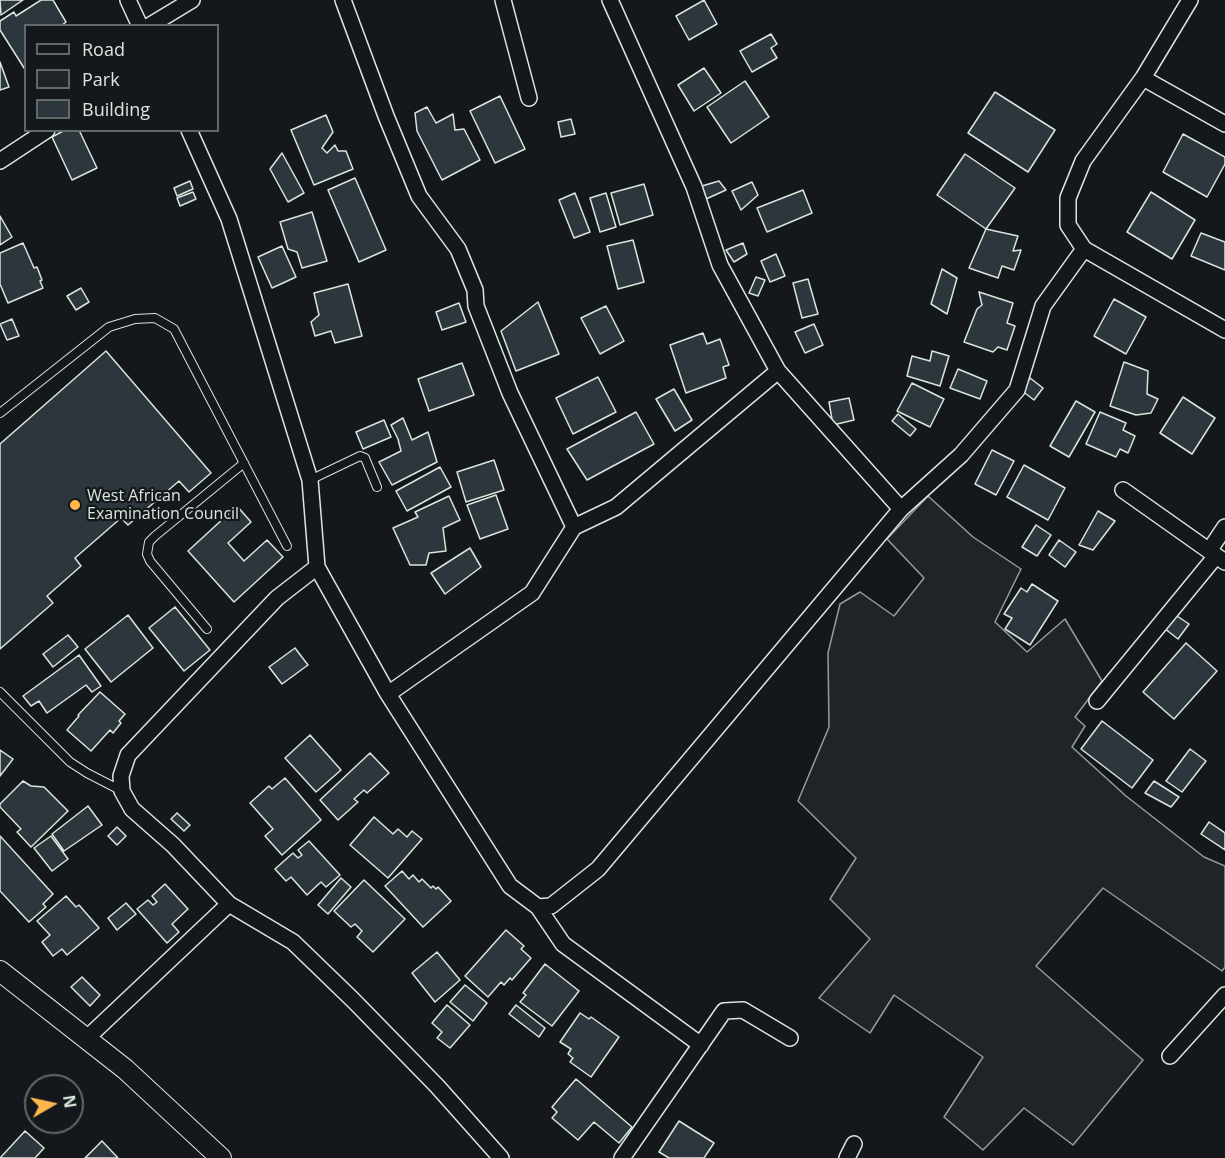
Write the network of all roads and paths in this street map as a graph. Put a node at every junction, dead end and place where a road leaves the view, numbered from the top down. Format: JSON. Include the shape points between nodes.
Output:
{"nodes":[{"id":1,"x":129,"y":0,"type":"edge"},
{"id":2,"x":192,"y":0,"type":"edge"},
{"id":3,"x":343,"y":0,"type":"edge"},
{"id":4,"x":503,"y":0,"type":"edge"},
{"id":5,"x":610,"y":0,"type":"edge"},
{"id":6,"x":1191,"y":0,"type":"edge"},
{"id":7,"x":139,"y":24,"type":"edge"},
{"id":8,"x":151,"y":24,"type":"edge"},
{"id":9,"x":1143,"y":78,"type":"junction"},
{"id":10,"x":529,"y":98,"type":"dead end"},
{"id":11,"x":1225,"y":124,"type":"edge"},
{"id":12,"x":44,"y":132,"type":"edge"},
{"id":13,"x":190,"y":132,"type":"edge"},
{"id":14,"x":0,"y":161,"type":"edge"},
{"id":15,"x":1084,"y":249,"type":"junction"},
{"id":16,"x":1225,"y":330,"type":"edge"},
{"id":17,"x":778,"y":371,"type":"junction"},
{"id":18,"x":0,"y":412,"type":"edge"},
{"id":19,"x":244,"y":463,"type":"junction"},
{"id":20,"x":310,"y":480,"type":"junction"},
{"id":21,"x":377,"y":486,"type":"dead end"},
{"id":22,"x":1123,"y":490,"type":"dead end"},
{"id":23,"x":901,"y":509,"type":"junction"},
{"id":24,"x":574,"y":527,"type":"junction"},
{"id":25,"x":1225,"y":527,"type":"edge"},
{"id":26,"x":287,"y":546,"type":"dead end"},
{"id":27,"x":1217,"y":556,"type":"edge"},
{"id":28,"x":317,"y":567,"type":"junction"},
{"id":29,"x":207,"y":629,"type":"dead end"},
{"id":30,"x":0,"y":692,"type":"edge"},
{"id":31,"x":388,"y":694,"type":"junction"},
{"id":32,"x":1097,"y":701,"type":"dead end"},
{"id":33,"x":122,"y":791,"type":"junction"},
{"id":34,"x":229,"y":904,"type":"junction"},
{"id":35,"x":538,"y":907,"type":"junction"},
{"id":36,"x":0,"y":971,"type":"edge"},
{"id":37,"x":1225,"y":994,"type":"edge"},
{"id":38,"x":790,"y":1038,"type":"dead end"},
{"id":39,"x":86,"y":1039,"type":"junction"},
{"id":40,"x":701,"y":1045,"type":"junction"},
{"id":41,"x":1170,"y":1056,"type":"dead end"},
{"id":42,"x":854,"y":1144,"type":"dead end"},
{"id":43,"x":221,"y":1158,"type":"edge"},
{"id":44,"x":501,"y":1158,"type":"edge"},
{"id":45,"x":622,"y":1158,"type":"edge"},
{"id":46,"x":847,"y":1158,"type":"edge"}],
"edges":[{"from":1,"to":7,"type":"street"},
{"from":2,"to":8,"type":"street"},
{"from":3,"to":24,"type":"street","via":[[419,196],[458,249],[510,393]]},
{"from":4,"to":10,"type":"street"},
{"from":5,"to":17,"type":"street","via":[[694,187],[720,265]]},
{"from":6,"to":9,"type":"street"},
{"from":9,"to":11,"type":"street"},
{"from":9,"to":15,"type":"street","via":[[1083,161],[1068,198],[1068,225]]},
{"from":12,"to":14,"type":"street"},
{"from":13,"to":20,"type":"street","via":[[229,219]]},
{"from":15,"to":16,"type":"street"},
{"from":15,"to":23,"type":"street","via":[[1043,306],[1017,390],[961,455]]},
{"from":17,"to":23,"type":"street"},
{"from":17,"to":24,"type":"street","via":[[616,507]]},
{"from":18,"to":19,"type":"lane","via":[[109,327],[155,318],[174,328]]},
{"from":19,"to":26,"type":"lane"},
{"from":19,"to":29,"type":"lane","via":[[149,542],[150,561]]},
{"from":20,"to":21,"type":"lane","via":[[360,456],[365,458]]},
{"from":20,"to":28,"type":"street"},
{"from":22,"to":27,"type":"street"},
{"from":23,"to":35,"type":"street","via":[[598,869],[551,906]]},
{"from":24,"to":31,"type":"street","via":[[532,593]]},
{"from":25,"to":27,"type":"street"},
{"from":27,"to":32,"type":"street"},
{"from":28,"to":31,"type":"street"},
{"from":28,"to":33,"type":"street","via":[[277,598],[128,755],[121,776]]},
{"from":30,"to":33,"type":"lane","via":[[70,762]]},
{"from":31,"to":35,"type":"street","via":[[510,886]]},
{"from":33,"to":34,"type":"street","via":[[132,809]]},
{"from":34,"to":39,"type":"street"},
{"from":34,"to":44,"type":"street","via":[[293,942],[437,1086]]},
{"from":35,"to":40,"type":"street","via":[[563,944]]},
{"from":36,"to":39,"type":"street"},
{"from":37,"to":41,"type":"street"},
{"from":38,"to":40,"type":"street","via":[[743,1010],[734,1010],[724,1011]]},
{"from":39,"to":43,"type":"street"},
{"from":40,"to":45,"type":"street"},
{"from":42,"to":46,"type":"street"}]}
